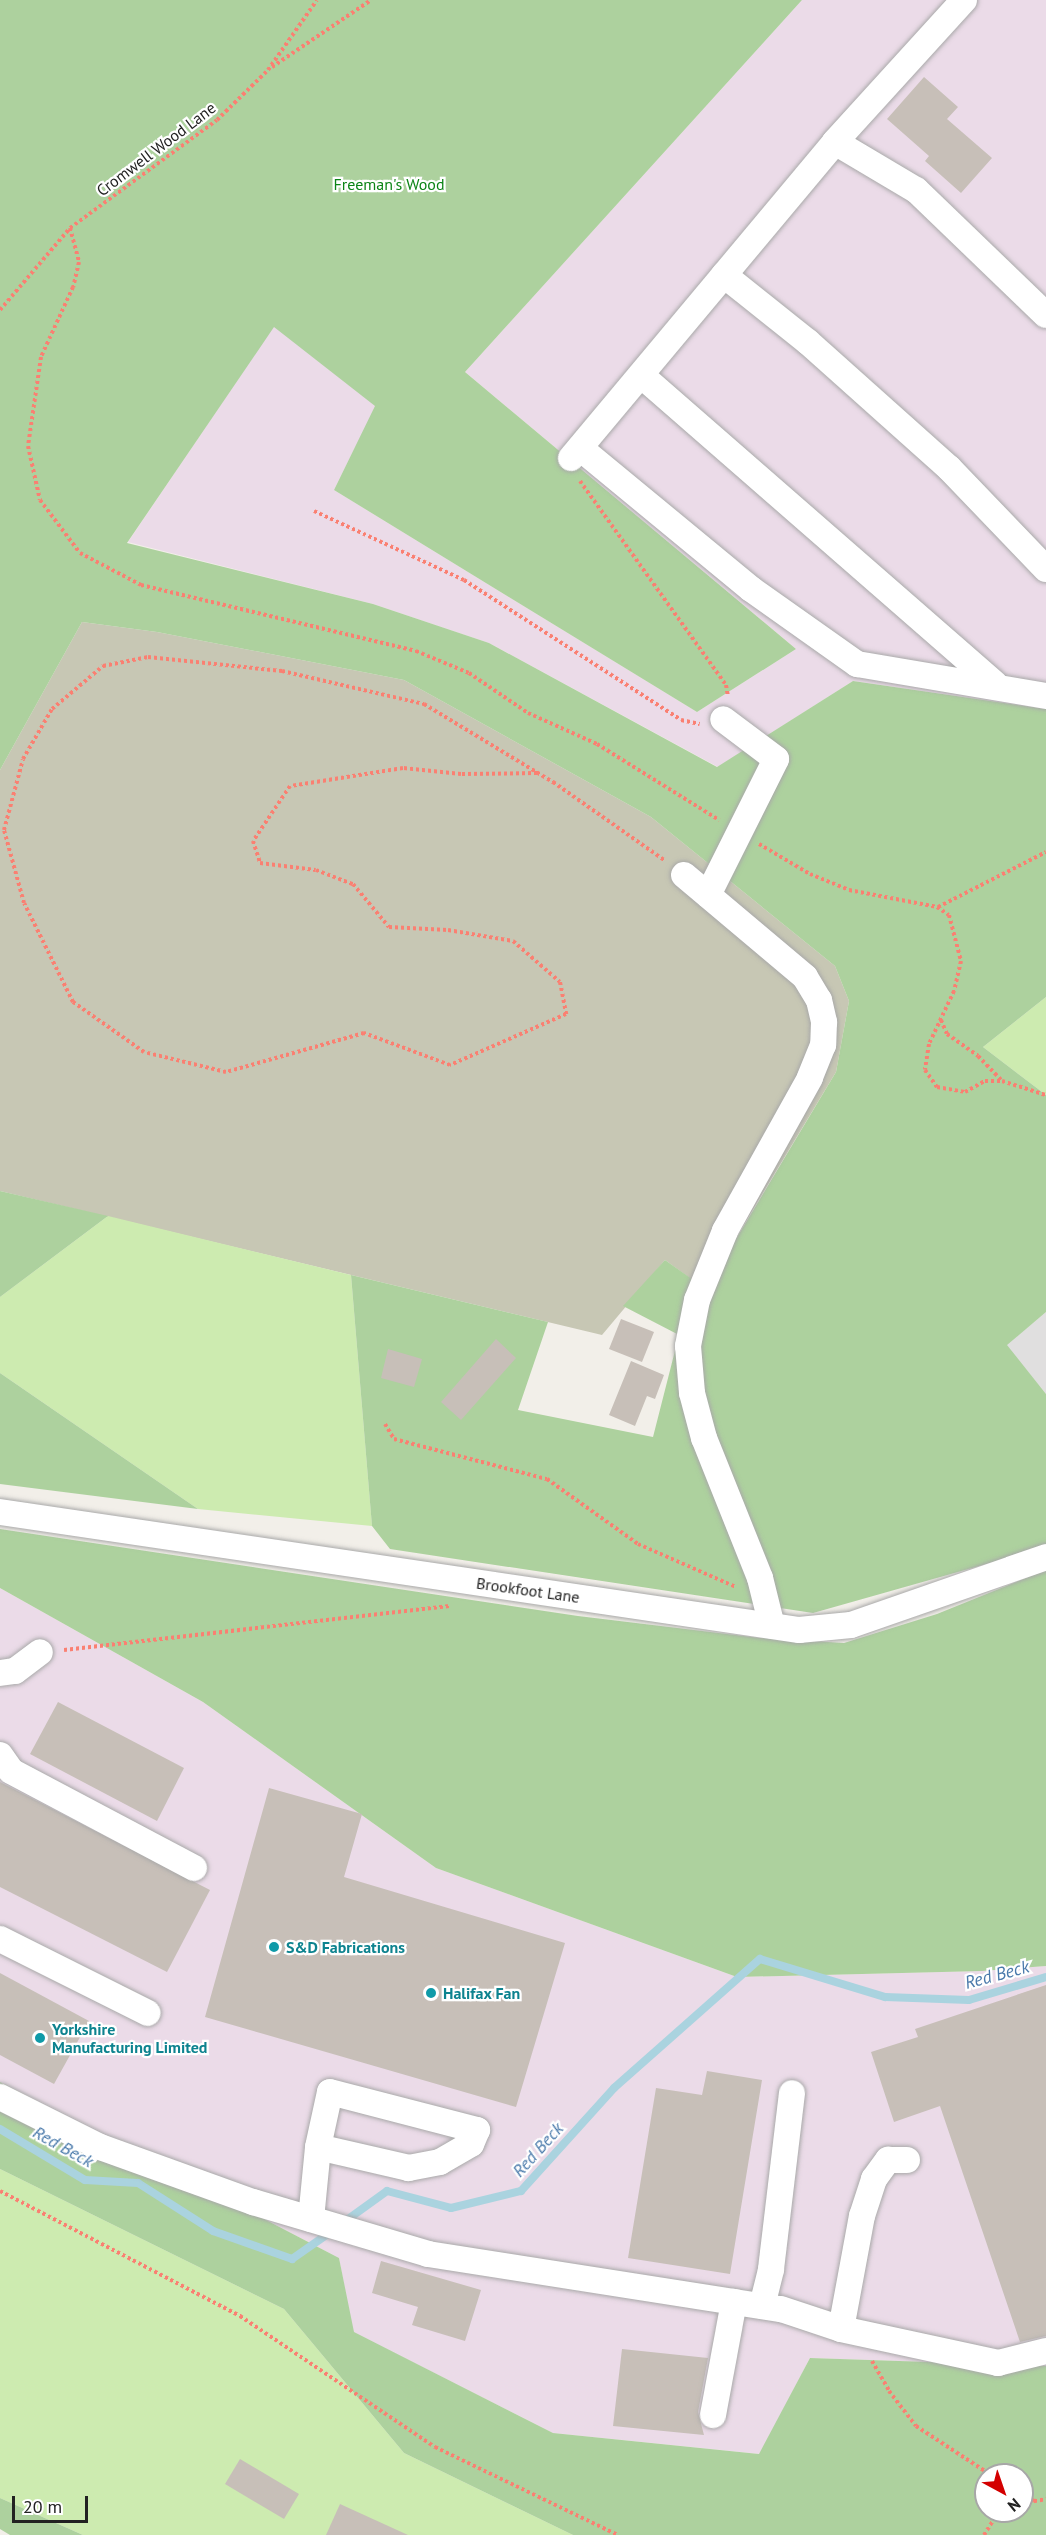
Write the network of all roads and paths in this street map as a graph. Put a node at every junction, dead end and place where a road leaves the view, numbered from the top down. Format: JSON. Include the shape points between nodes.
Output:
{"nodes":[{"id":1,"x":317,"y":0,"type":"edge"},
{"id":2,"x":371,"y":0,"type":"edge"},
{"id":3,"x":964,"y":0,"type":"edge"},
{"id":4,"x":268,"y":70,"type":"junction"},
{"id":5,"x":835,"y":142,"type":"junction"},
{"id":6,"x":70,"y":228,"type":"junction"},
{"id":7,"x":724,"y":275,"type":"junction"},
{"id":8,"x":0,"y":310,"type":"edge"},
{"id":9,"x":1046,"y":315,"type":"edge"},
{"id":10,"x":641,"y":375,"type":"junction"},
{"id":11,"x":576,"y":453,"type":"junction"},
{"id":12,"x":315,"y":511,"type":"dead end"},
{"id":13,"x":1046,"y":568,"type":"edge"},
{"id":14,"x":995,"y":684,"type":"junction"},
{"id":15,"x":1046,"y":696,"type":"edge"},
{"id":16,"x":723,"y":719,"type":"junction"},
{"id":17,"x":537,"y":773,"type":"junction"},
{"id":18,"x":739,"y":832,"type":"junction"},
{"id":19,"x":1046,"y":852,"type":"edge"},
{"id":20,"x":684,"y":875,"type":"joint"},
{"id":21,"x":708,"y":895,"type":"junction"},
{"id":22,"x":938,"y":908,"type":"junction"},
{"id":23,"x":941,"y":1018,"type":"junction"},
{"id":24,"x":1002,"y":1081,"type":"junction"},
{"id":25,"x":1046,"y":1095,"type":"edge"},
{"id":26,"x":385,"y":1424,"type":"dead end"},
{"id":27,"x":0,"y":1512,"type":"edge"},
{"id":28,"x":1046,"y":1557,"type":"edge"},
{"id":29,"x":766,"y":1602,"type":"junction"},
{"id":30,"x":460,"y":1605,"type":"dead end"},
{"id":31,"x":772,"y":1626,"type":"junction"},
{"id":32,"x":40,"y":1652,"type":"joint"},
{"id":33,"x":0,"y":1673,"type":"edge"},
{"id":34,"x":0,"y":1755,"type":"edge"},
{"id":35,"x":194,"y":1868,"type":"dead end"},
{"id":36,"x":0,"y":1939,"type":"edge"},
{"id":37,"x":148,"y":2013,"type":"dead end"},
{"id":38,"x":792,"y":2093,"type":"dead end"},
{"id":39,"x":0,"y":2097,"type":"edge"},
{"id":40,"x":318,"y":2147,"type":"junction"},
{"id":41,"x":907,"y":2160,"type":"dead end"},
{"id":42,"x":0,"y":2191,"type":"edge"},
{"id":43,"x":315,"y":2221,"type":"junction"},
{"id":44,"x":734,"y":2302,"type":"junction"},
{"id":45,"x":762,"y":2306,"type":"junction"},
{"id":46,"x":841,"y":2329,"type":"junction"},
{"id":47,"x":1046,"y":2351,"type":"edge"},
{"id":48,"x":870,"y":2356,"type":"dead end"},
{"id":49,"x":712,"y":2415,"type":"dead end"},
{"id":50,"x":974,"y":2464,"type":"edge"},
{"id":51,"x":1046,"y":2499,"type":"edge"},
{"id":52,"x":1034,"y":2501,"type":"edge"},
{"id":53,"x":618,"y":2535,"type":"edge"}],
"edges":[{"from":1,"to":4,"type":"path","name":"Cromwell Wood Lane"},
{"from":2,"to":4,"type":"path"},
{"from":3,"to":5,"type":"street"},
{"from":4,"to":6,"type":"path","name":"Cromwell Wood Lane","via":[[217,120]]},
{"from":5,"to":7,"type":"street"},
{"from":5,"to":9,"type":"street","via":[[916,190]]},
{"from":6,"to":8,"type":"path","name":"Cromwell Wood Lane"},
{"from":6,"to":18,"type":"path","via":[[79,262],[73,286],[41,357],[28,446],[40,500],[80,553],[141,585],[416,651],[469,673],[528,713],[597,744]]},
{"from":7,"to":10,"type":"street"},
{"from":7,"to":13,"type":"street","via":[[808,342],[950,468]]},
{"from":10,"to":11,"type":"street"},
{"from":10,"to":14,"type":"street"},
{"from":11,"to":14,"type":"street","via":[[751,589],[857,664]]},
{"from":11,"to":16,"type":"path","via":[[584,492],[726,685],[730,704]]},
{"from":12,"to":16,"type":"path","via":[[464,580],[681,720],[711,726]]},
{"from":14,"to":15,"type":"street"},
{"from":16,"to":18,"type":"street","via":[[776,759]]},
{"from":17,"to":17,"type":"path","via":[[424,704],[282,671],[148,657],[103,666],[52,709],[23,759],[4,831],[24,903],[74,1002],[144,1052],[226,1072],[364,1033],[450,1065],[566,1014],[560,982],[513,940],[448,930],[389,927],[353,884],[316,870],[260,863],[253,841],[290,786],[403,768],[461,774]]},
{"from":17,"to":20,"type":"path"},
{"from":18,"to":21,"type":"street"},
{"from":18,"to":22,"type":"path","via":[[810,874],[849,890]]},
{"from":19,"to":22,"type":"path"},
{"from":20,"to":21,"type":"street"},
{"from":21,"to":29,"type":"street","via":[[805,977],[819,1000],[824,1022],[823,1045],[810,1078],[725,1231],[697,1300],[688,1346],[692,1393],[704,1438]]},
{"from":22,"to":23,"type":"path","via":[[949,915],[961,961],[954,991]]},
{"from":23,"to":24,"type":"path","via":[[947,1034],[978,1056]]},
{"from":23,"to":24,"type":"path","via":[[929,1044],[926,1070],[937,1087],[965,1092],[985,1081]]},
{"from":24,"to":25,"type":"path"},
{"from":26,"to":29,"type":"path","via":[[394,1439],[547,1479],[638,1544]]},
{"from":27,"to":31,"type":"street","name":"Brookfoot Lane"},
{"from":28,"to":31,"type":"street","name":"Brookfoot Lane","via":[[851,1625],[799,1630]]},
{"from":29,"to":31,"type":"street"},
{"from":30,"to":32,"type":"path"},
{"from":32,"to":33,"type":"street","via":[[15,1671]]},
{"from":34,"to":35,"type":"street","via":[[11,1772]]},
{"from":36,"to":37,"type":"street"},
{"from":38,"to":45,"type":"street","via":[[771,2269]]},
{"from":39,"to":43,"type":"street","via":[[100,2147]]},
{"from":40,"to":40,"type":"street","via":[[330,2092],[477,2130],[471,2144],[440,2162],[409,2168]]},
{"from":40,"to":43,"type":"street"},
{"from":41,"to":46,"type":"street","via":[[888,2160],[874,2179],[862,2216]]},
{"from":42,"to":53,"type":"path","via":[[240,2316],[435,2447]]},
{"from":43,"to":44,"type":"street","via":[[428,2254]]},
{"from":44,"to":45,"type":"street"},
{"from":44,"to":49,"type":"street"},
{"from":45,"to":46,"type":"street"},
{"from":46,"to":47,"type":"street","via":[[998,2363]]},
{"from":48,"to":50,"type":"path","via":[[889,2391],[916,2426]]},
{"from":51,"to":52,"type":"path"}]}
